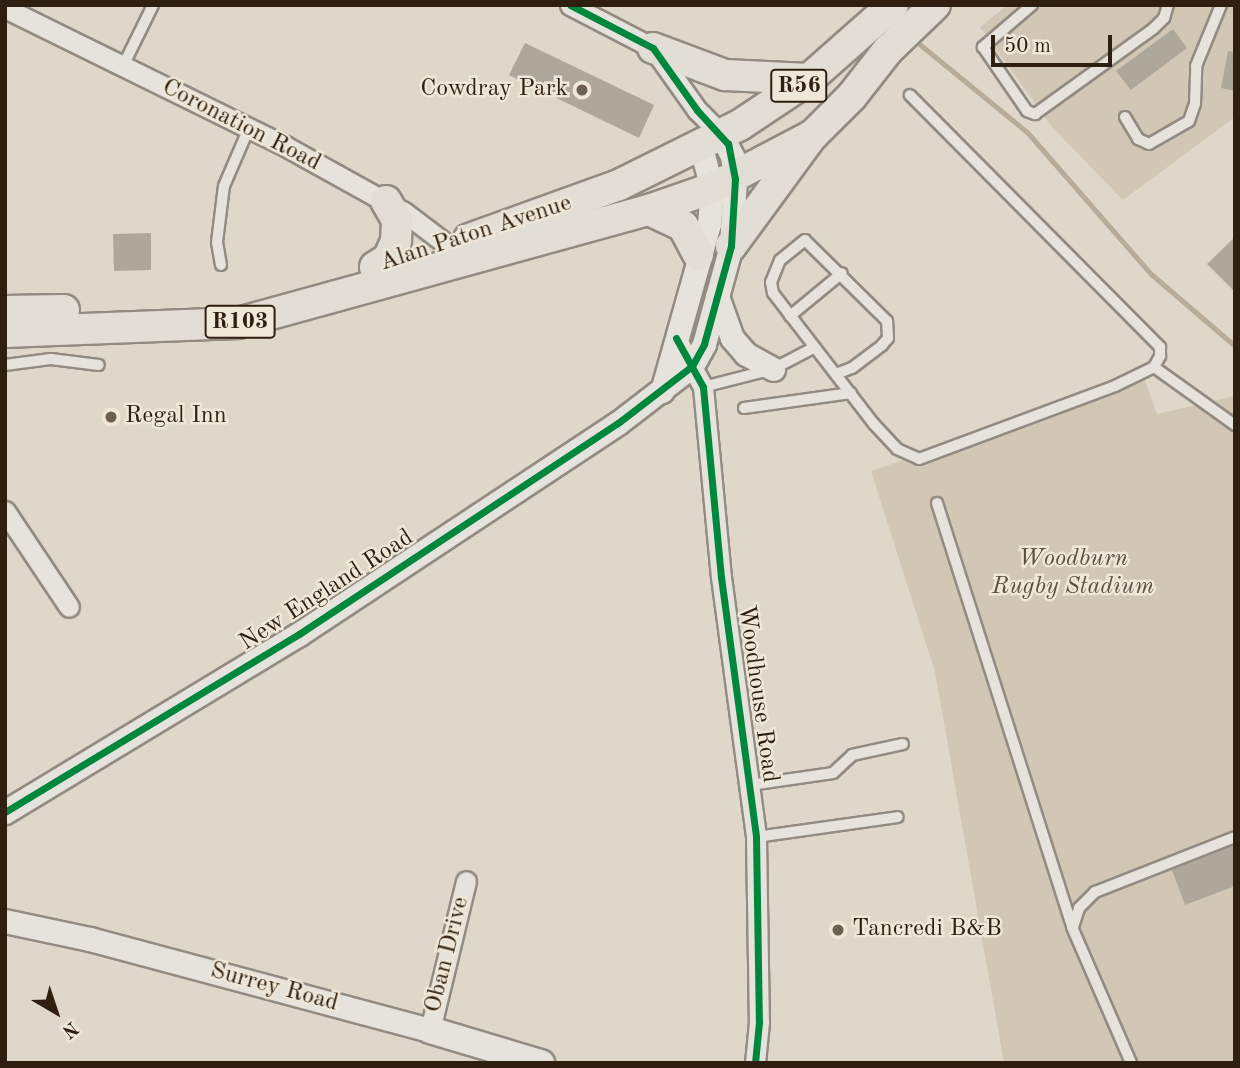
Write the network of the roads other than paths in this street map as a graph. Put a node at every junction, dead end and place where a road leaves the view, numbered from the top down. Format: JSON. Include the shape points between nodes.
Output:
{"nodes":[{"id":1,"x":153,"y":5,"type":"edge"},
{"id":2,"x":570,"y":5,"type":"edge"},
{"id":3,"x":893,"y":5,"type":"edge"},
{"id":4,"x":1032,"y":5,"type":"edge"},
{"id":5,"x":1168,"y":5,"type":"edge"},
{"id":6,"x":1221,"y":5,"type":"edge"},
{"id":7,"x":5,"y":8,"type":"edge"},
{"id":8,"x":928,"y":12,"type":"edge"},
{"id":9,"x":653,"y":48,"type":"junction"},
{"id":10,"x":123,"y":66,"type":"junction"},
{"id":11,"x":809,"y":79,"type":"junction"},
{"id":12,"x":911,"y":95,"type":"dead end"},
{"id":13,"x":1125,"y":117,"type":"dead end"},
{"id":14,"x":249,"y":128,"type":"junction"},
{"id":15,"x":800,"y":141,"type":"junction"},
{"id":16,"x":720,"y":160,"type":"junction"},
{"id":17,"x":386,"y":201,"type":"junction"},
{"id":18,"x":649,"y":210,"type":"junction"},
{"id":19,"x":731,"y":246,"type":"junction"},
{"id":20,"x":459,"y":252,"type":"junction"},
{"id":21,"x":698,"y":254,"type":"junction"},
{"id":22,"x":221,"y":265,"type":"dead end"},
{"id":23,"x":375,"y":267,"type":"junction"},
{"id":24,"x":842,"y":272,"type":"junction"},
{"id":25,"x":717,"y":296,"type":"junction"},
{"id":26,"x":5,"y":311,"type":"edge"},
{"id":27,"x":790,"y":316,"type":"junction"},
{"id":28,"x":5,"y":332,"type":"edge"},
{"id":29,"x":676,"y":338,"type":"junction"},
{"id":30,"x":815,"y":347,"type":"junction"},
{"id":31,"x":5,"y":365,"type":"edge"},
{"id":32,"x":99,"y":365,"type":"dead end"},
{"id":33,"x":692,"y":366,"type":"junction"},
{"id":34,"x":1154,"y":367,"type":"junction"},
{"id":35,"x":772,"y":369,"type":"junction"},
{"id":36,"x":836,"y":374,"type":"junction"},
{"id":37,"x":703,"y":387,"type":"junction"},
{"id":38,"x":662,"y":391,"type":"junction"},
{"id":39,"x":851,"y":393,"type":"junction"},
{"id":40,"x":744,"y":408,"type":"dead end"},
{"id":41,"x":1235,"y":425,"type":"edge"},
{"id":42,"x":937,"y":503,"type":"dead end"},
{"id":43,"x":5,"y":511,"type":"edge"},
{"id":44,"x":69,"y":607,"type":"dead end"},
{"id":45,"x":903,"y":744,"type":"dead end"},
{"id":46,"x":750,"y":785,"type":"junction"},
{"id":47,"x":5,"y":813,"type":"edge"},
{"id":48,"x":898,"y":817,"type":"dead end"},
{"id":49,"x":756,"y":837,"type":"junction"},
{"id":50,"x":1235,"y":837,"type":"edge"},
{"id":51,"x":466,"y":881,"type":"dead end"},
{"id":52,"x":5,"y":921,"type":"edge"},
{"id":53,"x":1072,"y":928,"type":"junction"},
{"id":54,"x":430,"y":1030,"type":"junction"},
{"id":55,"x":541,"y":1063,"type":"edge"},
{"id":56,"x":755,"y":1063,"type":"edge"},
{"id":57,"x":1131,"y":1063,"type":"edge"}],
"edges":[{"from":1,"to":10,"type":"lane"},
{"from":2,"to":9,"type":"street"},
{"from":3,"to":11,"type":"main road","name":"Alan Paton Avenue","number":"R56"},
{"from":4,"to":5,"type":"lane","via":[[983,47],[1027,111],[1035,114],[1153,29]]},
{"from":6,"to":13,"type":"lane","via":[[1196,66],[1195,104],[1189,121],[1149,144],[1138,139]]},
{"from":7,"to":10,"type":"street","name":"Coronation Road"},
{"from":8,"to":15,"type":"main road","name":"Alan Paton Avenue","number":"R56","via":[[888,50],[852,96]]},
{"from":9,"to":11,"type":"main road","via":[[725,75]]},
{"from":9,"to":16,"type":"street","via":[[697,110]]},
{"from":10,"to":14,"type":"street","name":"Coronation Road"},
{"from":11,"to":16,"type":"main road","name":"Alan Paton Avenue","number":"R56"},
{"from":12,"to":34,"type":"lane","via":[[1160,347]]},
{"from":14,"to":17,"type":"street","name":"Coronation Road"},
{"from":14,"to":22,"type":"lane","via":[[224,186],[217,242]]},
{"from":15,"to":16,"type":"main road","name":"Alan Paton Avenue","number":"R56"},
{"from":15,"to":19,"type":"main road"},
{"from":16,"to":18,"type":"main road","name":"Alan Paton Avenue","number":"R103"},
{"from":16,"to":19,"type":"street","name":"New England Road"},
{"from":16,"to":20,"type":"main road","name":"Alan Paton Avenue","number":"R103","via":[[590,197]]},
{"from":16,"to":21,"type":"street","via":[[709,224]]},
{"from":17,"to":20,"type":"street","name":"Coronation Road"},
{"from":17,"to":23,"type":"main road","via":[[397,220],[396,241],[388,259]]},
{"from":18,"to":20,"type":"main road","name":"Alan Paton Avenue","number":"R103"},
{"from":18,"to":21,"type":"main road","via":[[683,226]]},
{"from":19,"to":25,"type":"street","name":"New England Road"},
{"from":20,"to":23,"type":"main road","name":"Alan Paton Avenue","number":"R103"},
{"from":20,"to":28,"type":"main road","name":"Alan Paton Avenue","number":"R103","via":[[238,323]]},
{"from":21,"to":29,"type":"street"},
{"from":23,"to":26,"type":"main road","name":"Alan Paton Avenue","number":"R103","via":[[235,303]]},
{"from":24,"to":27,"type":"lane"},
{"from":24,"to":27,"type":"lane","via":[[805,240],[796,246],[780,260],[771,282],[773,293]]},
{"from":24,"to":36,"type":"lane","via":[[887,321],[890,331],[870,355]]},
{"from":25,"to":33,"type":"street","name":"New England Road","via":[[704,344]]},
{"from":25,"to":35,"type":"street","via":[[732,338],[746,354]]},
{"from":27,"to":30,"type":"lane"},
{"from":29,"to":33,"type":"street","name":"Woodhouse Road"},
{"from":29,"to":38,"type":"street"},
{"from":30,"to":35,"type":"lane"},
{"from":30,"to":36,"type":"lane"},
{"from":31,"to":32,"type":"lane","via":[[51,359]]},
{"from":33,"to":37,"type":"street","name":"Woodhouse Road"},
{"from":33,"to":38,"type":"street","name":"New England Road"},
{"from":34,"to":39,"type":"lane","via":[[919,459],[897,449]]},
{"from":34,"to":41,"type":"lane"},
{"from":35,"to":37,"type":"lane"},
{"from":36,"to":39,"type":"lane"},
{"from":37,"to":46,"type":"street","name":"Woodhouse Road","via":[[721,577]]},
{"from":38,"to":47,"type":"street","name":"New England Road","via":[[299,634]]},
{"from":39,"to":40,"type":"lane"},
{"from":42,"to":53,"type":"lane"},
{"from":43,"to":44,"type":"street"},
{"from":45,"to":46,"type":"lane","via":[[852,755],[833,773]]},
{"from":46,"to":49,"type":"street","name":"Woodhouse Road"},
{"from":48,"to":49,"type":"lane"},
{"from":49,"to":56,"type":"street","name":"Woodhouse Road","via":[[759,1022]]},
{"from":50,"to":53,"type":"lane","via":[[1095,892],[1079,908]]},
{"from":51,"to":54,"type":"street","name":"Oban Drive"},
{"from":52,"to":54,"type":"street","name":"Surrey Road","via":[[90,939]]},
{"from":53,"to":57,"type":"lane"},
{"from":54,"to":55,"type":"main road","name":"Surrey Road"}]}
